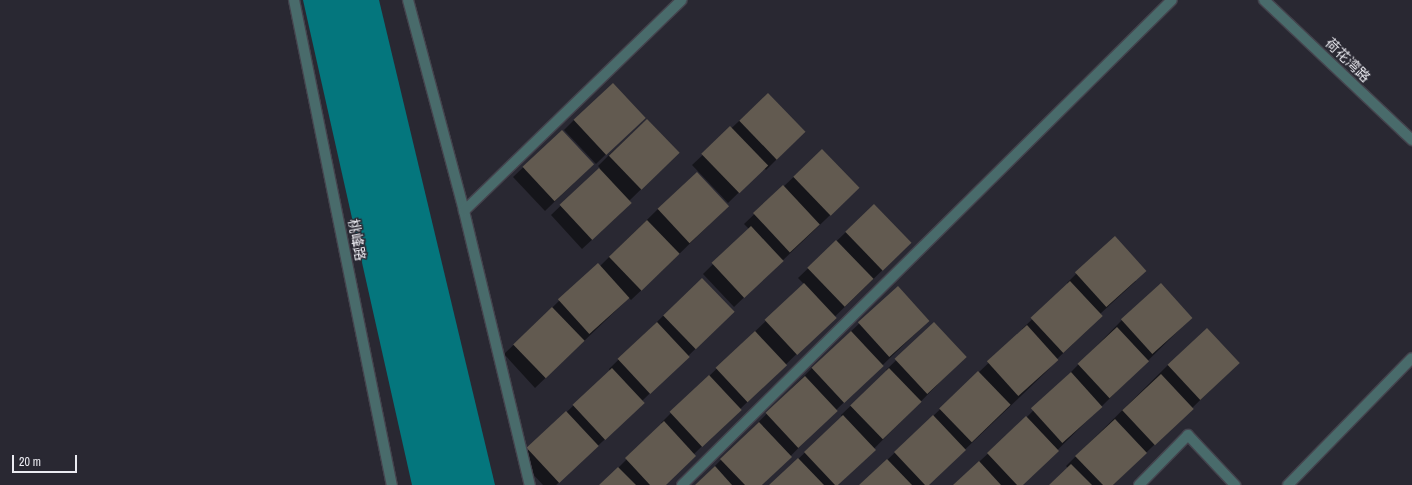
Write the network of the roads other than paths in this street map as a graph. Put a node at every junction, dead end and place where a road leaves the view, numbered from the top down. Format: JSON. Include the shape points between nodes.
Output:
{"nodes":[{"id":1,"x":294,"y":0,"type":"edge"},
{"id":2,"x":408,"y":0,"type":"edge"},
{"id":3,"x":682,"y":0,"type":"edge"},
{"id":4,"x":1172,"y":0,"type":"edge"},
{"id":5,"x":1264,"y":0,"type":"edge"},
{"id":6,"x":1412,"y":140,"type":"edge"},
{"id":7,"x":464,"y":211,"type":"junction"},
{"id":8,"x":1412,"y":358,"type":"edge"},
{"id":9,"x":392,"y":485,"type":"edge"},
{"id":10,"x":530,"y":485,"type":"edge"},
{"id":11,"x":682,"y":485,"type":"edge"},
{"id":12,"x":1139,"y":485,"type":"edge"},
{"id":13,"x":1235,"y":485,"type":"edge"},
{"id":14,"x":1288,"y":485,"type":"edge"}],
"edges":[{"from":1,"to":9,"type":"street","name":"桃峰路"},
{"from":2,"to":7,"type":"street"},
{"from":3,"to":7,"type":"street"},
{"from":4,"to":11,"type":"street"},
{"from":5,"to":6,"type":"street","name":"荷花湾路"},
{"from":7,"to":10,"type":"street"},
{"from":8,"to":14,"type":"street"},
{"from":12,"to":13,"type":"street","via":[[1188,435]]}]}
